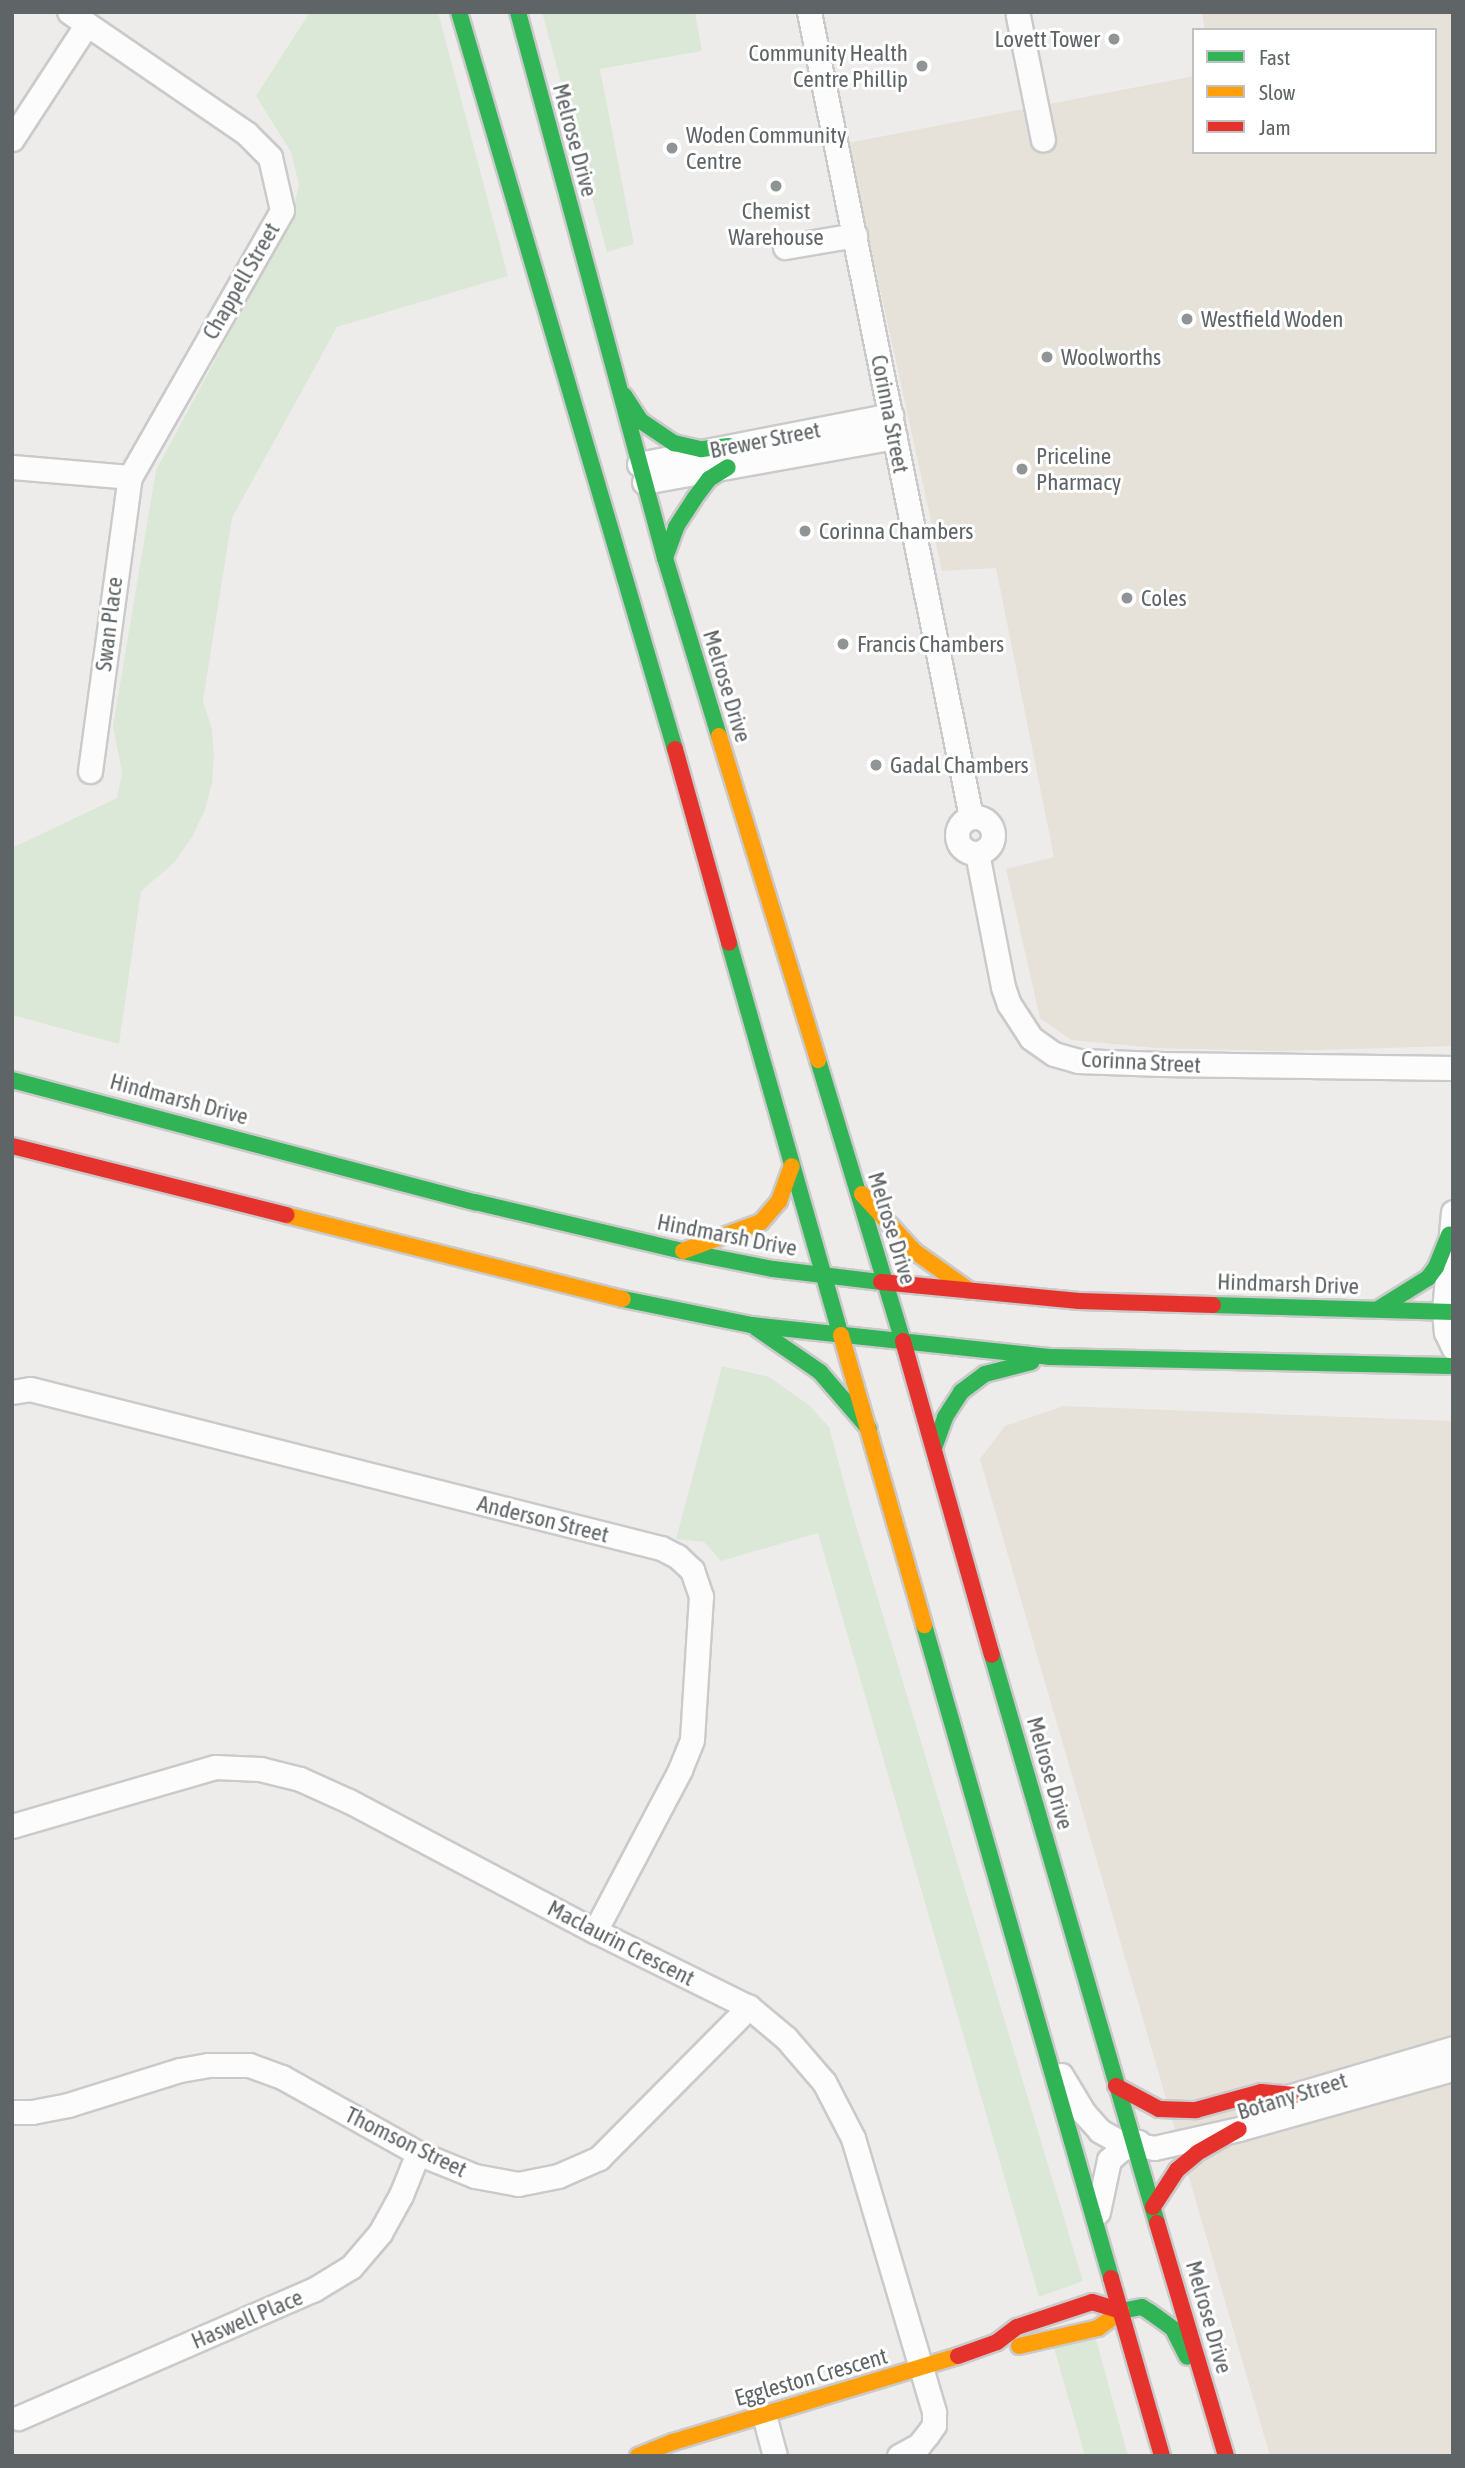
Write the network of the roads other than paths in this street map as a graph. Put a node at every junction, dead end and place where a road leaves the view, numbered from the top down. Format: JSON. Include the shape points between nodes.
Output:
{"nodes":[{"id":1,"x":459,"y":12,"type":"edge"},
{"id":2,"x":518,"y":12,"type":"edge"},
{"id":3,"x":809,"y":12,"type":"edge"},
{"id":4,"x":1018,"y":16,"type":"dead end"},
{"id":5,"x":78,"y":18,"type":"edge"},
{"id":6,"x":12,"y":139,"type":"edge"},
{"id":7,"x":1043,"y":140,"type":"dead end"},
{"id":8,"x":855,"y":235,"type":"junction"},
{"id":9,"x":785,"y":247,"type":"dead end"},
{"id":10,"x":617,"y":386,"type":"junction"},
{"id":11,"x":893,"y":426,"type":"junction"},
{"id":12,"x":729,"y":457,"type":"junction"},
{"id":13,"x":12,"y":467,"type":"edge"},
{"id":14,"x":130,"y":477,"type":"junction"},
{"id":15,"x":624,"y":480,"type":"junction"},
{"id":16,"x":665,"y":558,"type":"junction"},
{"id":17,"x":673,"y":585,"type":"junction"},
{"id":18,"x":659,"y":636,"type":"junction"},
{"id":19,"x":694,"y":656,"type":"junction"},
{"id":20,"x":90,"y":771,"type":"dead end"},
{"id":21,"x":1453,"y":1068,"type":"edge"},
{"id":22,"x":12,"y":1080,"type":"edge"},
{"id":23,"x":12,"y":1146,"type":"edge"},
{"id":24,"x":792,"y":1166,"type":"junction"},
{"id":25,"x":857,"y":1189,"type":"junction"},
{"id":26,"x":1451,"y":1223,"type":"edge"},
{"id":27,"x":682,"y":1251,"type":"junction"},
{"id":28,"x":824,"y":1275,"type":"junction"},
{"id":29,"x":885,"y":1282,"type":"junction"},
{"id":30,"x":973,"y":1293,"type":"junction"},
{"id":31,"x":1378,"y":1309,"type":"junction"},
{"id":32,"x":1448,"y":1311,"type":"edge"},
{"id":33,"x":751,"y":1325,"type":"junction"},
{"id":34,"x":842,"y":1335,"type":"junction"},
{"id":35,"x":902,"y":1341,"type":"junction"},
{"id":36,"x":1452,"y":1341,"type":"edge"},
{"id":37,"x":1049,"y":1357,"type":"junction"},
{"id":38,"x":1404,"y":1365,"type":"junction"},
{"id":39,"x":1453,"y":1366,"type":"edge"},
{"id":40,"x":12,"y":1392,"type":"edge"},
{"id":41,"x":869,"y":1429,"type":"junction"},
{"id":42,"x":934,"y":1448,"type":"junction"},
{"id":43,"x":12,"y":1826,"type":"edge"},
{"id":44,"x":595,"y":1931,"type":"junction"},
{"id":45,"x":749,"y":2007,"type":"junction"},
{"id":46,"x":1453,"y":2048,"type":"edge"},
{"id":47,"x":1048,"y":2055,"type":"junction"},
{"id":48,"x":1453,"y":2069,"type":"edge"},
{"id":49,"x":1116,"y":2086,"type":"junction"},
{"id":50,"x":1295,"y":2095,"type":"junction"},
{"id":51,"x":12,"y":2112,"type":"edge"},
{"id":52,"x":1239,"y":2129,"type":"junction"},
{"id":53,"x":1132,"y":2145,"type":"junction"},
{"id":54,"x":418,"y":2153,"type":"junction"},
{"id":55,"x":1153,"y":2207,"type":"junction"},
{"id":56,"x":1096,"y":2227,"type":"junction"},
{"id":57,"x":1164,"y":2244,"type":"junction"},
{"id":58,"x":1158,"y":2279,"type":"dead end"},
{"id":59,"x":1121,"y":2311,"type":"junction"},
{"id":60,"x":997,"y":2342,"type":"junction"},
{"id":61,"x":921,"y":2369,"type":"junction"},
{"id":62,"x":1205,"y":2385,"type":"junction"},
{"id":63,"x":764,"y":2415,"type":"junction"},
{"id":64,"x":18,"y":2418,"type":"dead end"},
{"id":65,"x":638,"y":2456,"type":"edge"},
{"id":66,"x":775,"y":2456,"type":"edge"},
{"id":67,"x":899,"y":2456,"type":"edge"},
{"id":68,"x":1162,"y":2456,"type":"edge"},
{"id":69,"x":1226,"y":2456,"type":"edge"}],
"edges":[{"from":1,"to":15,"type":"main road","name":"Melrose Drive","via":[[601,473]]},
{"from":2,"to":10,"type":"main road","name":"Melrose Drive"},
{"from":3,"to":8,"type":"street","name":"Corinna Street"},
{"from":4,"to":7,"type":"street"},
{"from":5,"to":6,"type":"street"},
{"from":5,"to":14,"type":"street","name":"Chappell Street","via":[[246,133],[270,157],[282,210]]},
{"from":8,"to":9,"type":"street"},
{"from":8,"to":11,"type":"street","name":"Corinna Street"},
{"from":10,"to":12,"type":"main road","via":[[641,421],[674,443]]},
{"from":10,"to":15,"type":"main road","name":"Melrose Drive"},
{"from":11,"to":12,"type":"street","name":"Brewer Street"},
{"from":11,"to":21,"type":"street","name":"Corinna Street","via":[[971,817],[983,818],[993,832],[987,848],[976,853],[1003,987],[1022,1026],[1037,1044],[1078,1061]]},
{"from":12,"to":15,"type":"street","name":"Brewer Street"},
{"from":12,"to":16,"type":"main road","via":[[676,527]]},
{"from":13,"to":14,"type":"street"},
{"from":14,"to":20,"type":"street","name":"Swan Place"},
{"from":15,"to":16,"type":"main road","name":"Melrose Drive"},
{"from":15,"to":18,"type":"main road","name":"Melrose Drive"},
{"from":16,"to":17,"type":"main road","name":"Melrose Drive"},
{"from":17,"to":18,"type":"main road","via":[[674,603]]},
{"from":17,"to":19,"type":"main road","name":"Melrose Drive"},
{"from":18,"to":19,"type":"main road"},
{"from":18,"to":24,"type":"main road","name":"Melrose Drive"},
{"from":19,"to":25,"type":"main road","name":"Melrose Drive"},
{"from":22,"to":27,"type":"main road","name":"Hindmarsh Drive","via":[[475,1202]]},
{"from":23,"to":33,"type":"main road","via":[[599,1294]]},
{"from":24,"to":27,"type":"main road","via":[[779,1201],[761,1222]]},
{"from":24,"to":28,"type":"main road","name":"Melrose Drive"},
{"from":25,"to":29,"type":"main road","name":"Melrose Drive"},
{"from":25,"to":30,"type":"main road","via":[[914,1251]]},
{"from":26,"to":31,"type":"main road","via":[[1428,1278]]},
{"from":26,"to":32,"type":"street"},
{"from":27,"to":28,"type":"main road","name":"Hindmarsh Drive"},
{"from":28,"to":29,"type":"main road","name":"Hindmarsh Drive"},
{"from":28,"to":34,"type":"main road","name":"Melrose Drive"},
{"from":29,"to":30,"type":"main road","name":"Hindmarsh Drive"},
{"from":29,"to":35,"type":"main road","name":"Melrose Drive"},
{"from":30,"to":31,"type":"main road","name":"Hindmarsh Drive","via":[[1079,1301]]},
{"from":31,"to":32,"type":"main road","name":"Hindmarsh Drive"},
{"from":32,"to":36,"type":"street"},
{"from":33,"to":34,"type":"main road"},
{"from":33,"to":41,"type":"main road","via":[[820,1372]]},
{"from":34,"to":35,"type":"main road"},
{"from":34,"to":41,"type":"main road","name":"Melrose Drive"},
{"from":35,"to":37,"type":"main road"},
{"from":35,"to":42,"type":"main road","name":"Melrose Drive"},
{"from":36,"to":38,"type":"street"},
{"from":37,"to":38,"type":"main road"},
{"from":37,"to":42,"type":"main road","via":[[985,1374],[961,1392]]},
{"from":38,"to":39,"type":"main road"},
{"from":40,"to":44,"type":"street","name":"Anderson Street","via":[[30,1389],[661,1548],[677,1556],[692,1570],[701,1596],[692,1740]]},
{"from":41,"to":47,"type":"main road","name":"Melrose Drive"},
{"from":42,"to":49,"type":"main road","name":"Melrose Drive"},
{"from":43,"to":44,"type":"street","name":"Maclaurin Crescent","via":[[215,1767],[260,1769],[300,1779],[349,1801]]},
{"from":44,"to":45,"type":"street","name":"Maclaurin Crescent"},
{"from":45,"to":54,"type":"street","name":"Thomson Street","via":[[599,2158],[558,2176],[518,2184],[475,2176]]},
{"from":45,"to":61,"type":"street","name":"Maclaurin Crescent","via":[[786,2038],[824,2082],[853,2138]]},
{"from":46,"to":50,"type":"street","name":"Botany Street"},
{"from":47,"to":53,"type":"street","name":"Botany Street","via":[[1092,2124]]},
{"from":47,"to":56,"type":"main road","name":"Melrose Drive"},
{"from":48,"to":52,"type":"street","name":"Botany Street"},
{"from":49,"to":50,"type":"main road","via":[[1159,2109],[1196,2110],[1261,2092]]},
{"from":49,"to":53,"type":"main road","name":"Melrose Drive"},
{"from":50,"to":53,"type":"street","name":"Botany Street"},
{"from":51,"to":54,"type":"street","name":"Thomson Street","via":[[68,2105],[180,2070],[249,2065],[282,2077]]},
{"from":52,"to":53,"type":"street","name":"Botany Street","via":[[1163,2147]]},
{"from":52,"to":55,"type":"main road","via":[[1177,2170]]},
{"from":53,"to":55,"type":"main road","name":"Melrose Drive"},
{"from":53,"to":56,"type":"street","name":"Botany Street","via":[[1109,2160],[1104,2169]]},
{"from":54,"to":64,"type":"street","name":"Haswell Place","via":[[380,2233],[351,2267],[313,2290]]},
{"from":55,"to":57,"type":"main road","name":"Melrose Drive"},
{"from":56,"to":59,"type":"main road","name":"Melrose Drive"},
{"from":57,"to":58,"type":"main road"},
{"from":57,"to":62,"type":"main road","name":"Melrose Drive"},
{"from":59,"to":60,"type":"main road","name":"Eggleston Crescent","via":[[1098,2329],[1020,2346]]},
{"from":59,"to":60,"type":"main road","name":"Eggleston Crescent","via":[[1092,2302],[1017,2327]]},
{"from":59,"to":62,"type":"main road","name":"Eggleston Crescent","via":[[1146,2303],[1173,2329]]},
{"from":59,"to":68,"type":"main road","name":"Melrose Drive"},
{"from":60,"to":61,"type":"main road","name":"Eggleston Crescent"},
{"from":61,"to":63,"type":"main road","name":"Eggleston Crescent"},
{"from":61,"to":67,"type":"street","name":"Maclaurin Crescent","via":[[934,2425],[919,2445]]},
{"from":62,"to":69,"type":"main road","name":"Melrose Drive"},
{"from":63,"to":65,"type":"main road","name":"Eggleston Crescent"},
{"from":63,"to":66,"type":"street"}]}
